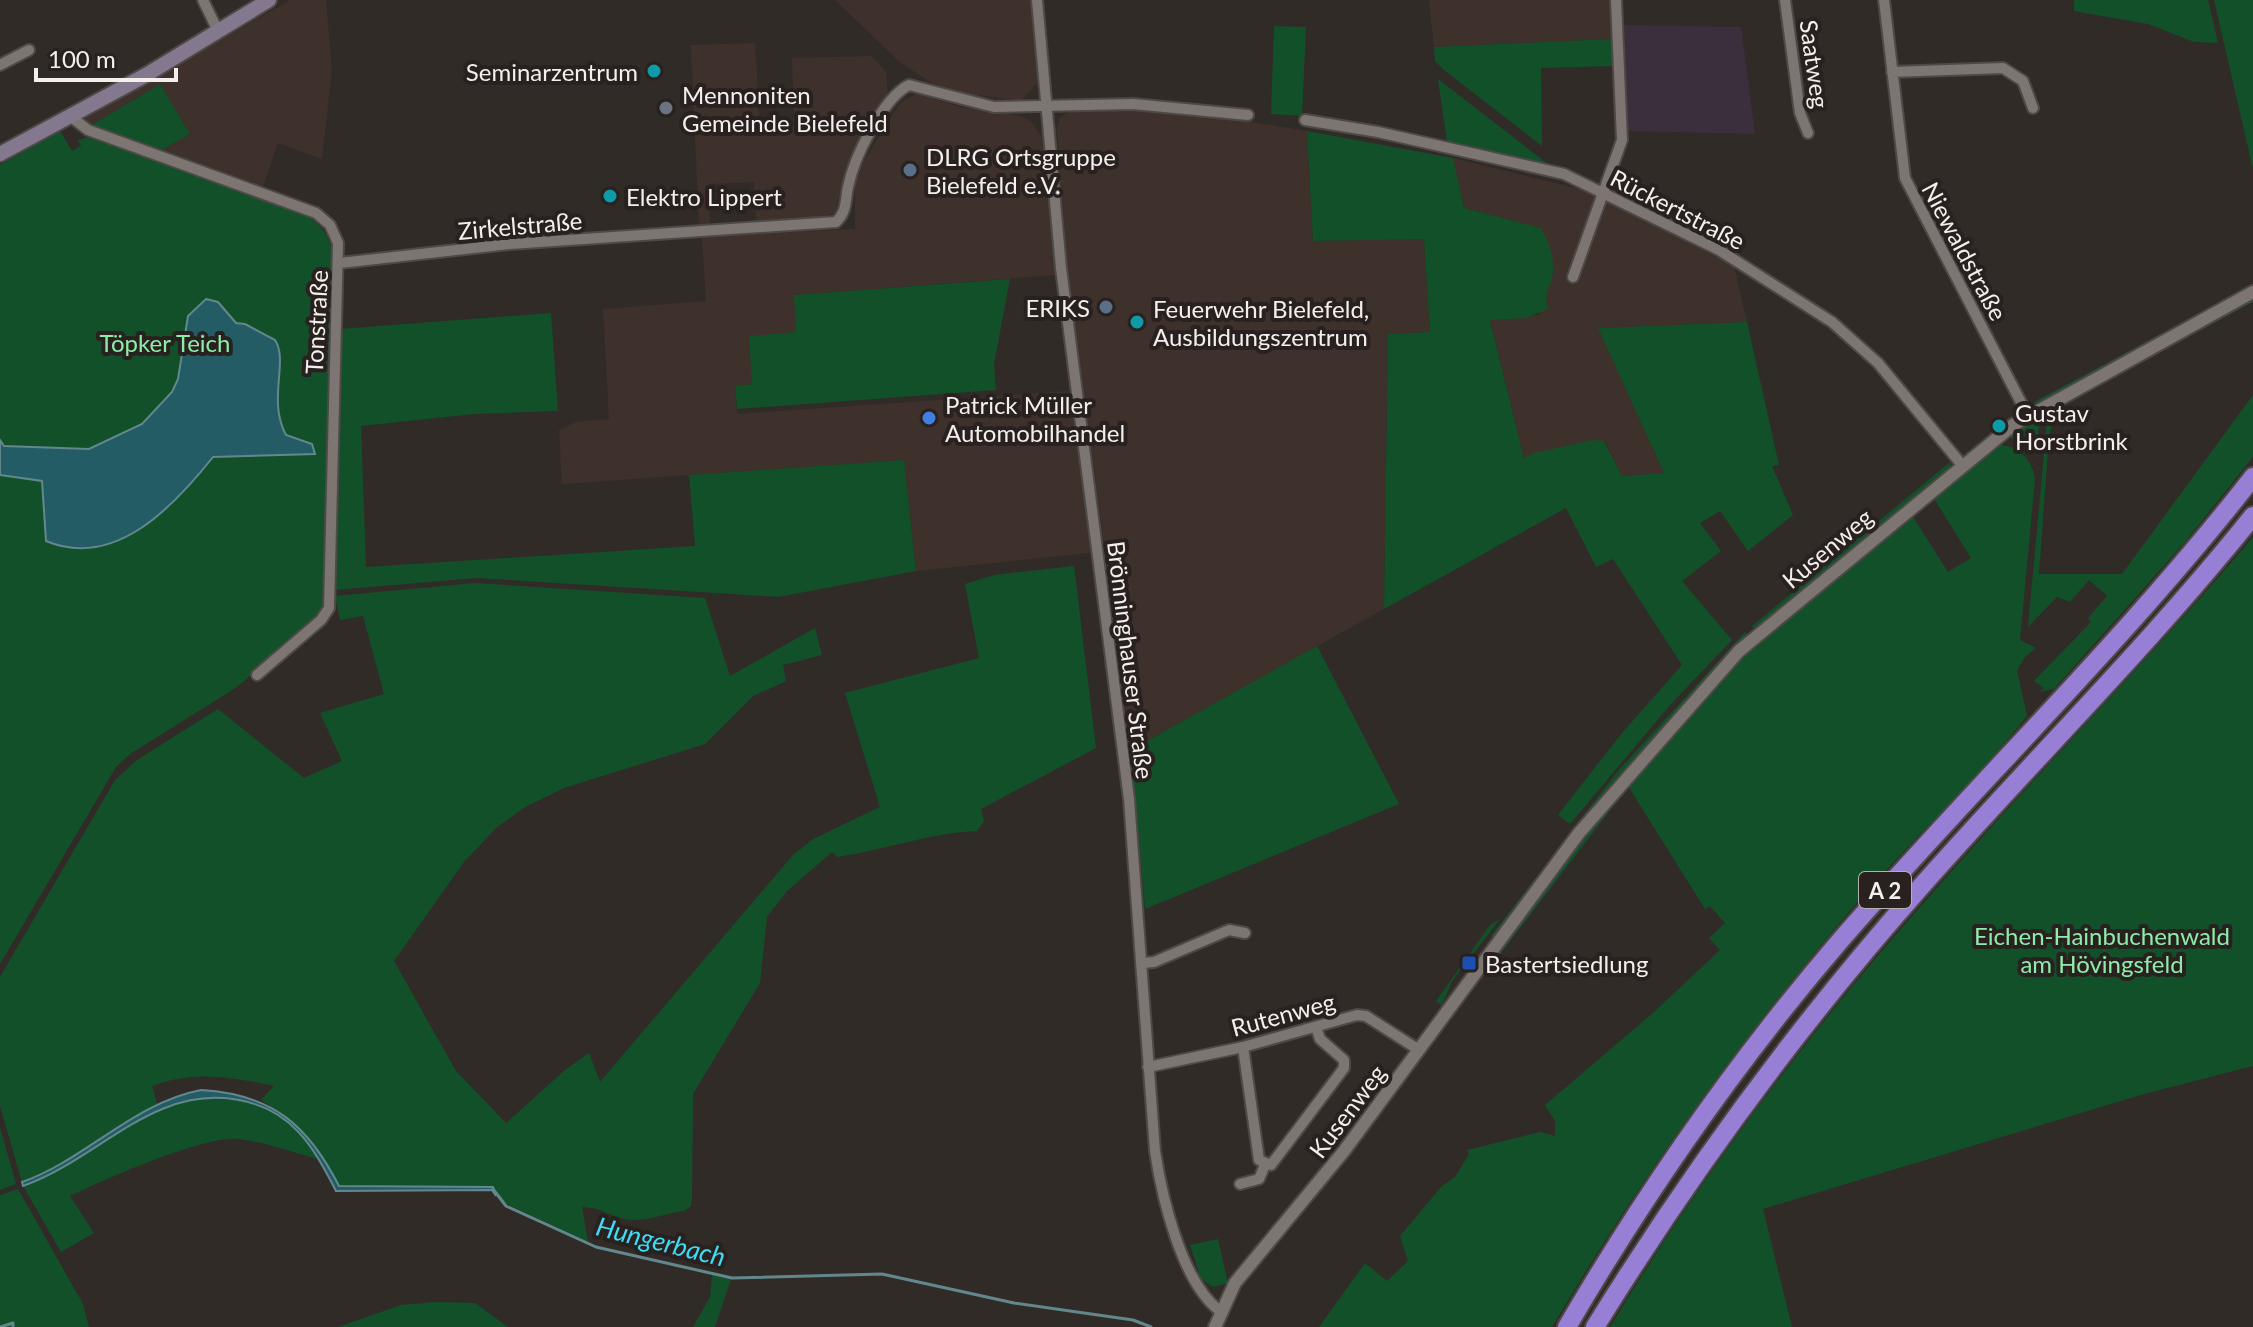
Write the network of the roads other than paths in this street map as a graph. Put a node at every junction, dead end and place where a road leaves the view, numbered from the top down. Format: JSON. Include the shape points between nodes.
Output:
{"nodes":[{"id":1,"x":203,"y":0,"type":"edge"},
{"id":2,"x":269,"y":0,"type":"edge"},
{"id":3,"x":1037,"y":0,"type":"edge"},
{"id":4,"x":1616,"y":0,"type":"edge"},
{"id":5,"x":1785,"y":0,"type":"edge"},
{"id":6,"x":1884,"y":0,"type":"edge"},
{"id":7,"x":217,"y":29,"type":"junction"},
{"id":8,"x":29,"y":50,"type":"dead end"},
{"id":9,"x":0,"y":65,"type":"edge"},
{"id":10,"x":1892,"y":72,"type":"junction"},
{"id":11,"x":1046,"y":108,"type":"junction"},
{"id":12,"x":2033,"y":108,"type":"dead end"},
{"id":13,"x":1248,"y":115,"type":"dead end"},
{"id":14,"x":70,"y":116,"type":"junction"},
{"id":15,"x":1305,"y":120,"type":"dead end"},
{"id":16,"x":1808,"y":133,"type":"dead end"},
{"id":17,"x":0,"y":154,"type":"edge"},
{"id":18,"x":1604,"y":192,"type":"junction"},
{"id":19,"x":340,"y":263,"type":"junction"},
{"id":20,"x":1573,"y":277,"type":"dead end"},
{"id":21,"x":2253,"y":292,"type":"edge"},
{"id":22,"x":2028,"y":416,"type":"junction"},
{"id":23,"x":1962,"y":465,"type":"junction"},
{"id":24,"x":2253,"y":477,"type":"edge"},
{"id":25,"x":2253,"y":516,"type":"edge"},
{"id":26,"x":257,"y":675,"type":"dead end"},
{"id":27,"x":1245,"y":933,"type":"dead end"},
{"id":28,"x":1142,"y":963,"type":"junction"},
{"id":29,"x":1316,"y":1027,"type":"junction"},
{"id":30,"x":1243,"y":1047,"type":"junction"},
{"id":31,"x":1419,"y":1050,"type":"junction"},
{"id":32,"x":1148,"y":1067,"type":"junction"},
{"id":33,"x":1265,"y":1165,"type":"junction"},
{"id":34,"x":1240,"y":1184,"type":"dead end"},
{"id":35,"x":1220,"y":1311,"type":"junction"},
{"id":36,"x":1215,"y":1327,"type":"edge"},
{"id":37,"x":1567,"y":1327,"type":"edge"},
{"id":38,"x":1595,"y":1327,"type":"edge"}],
"edges":[{"from":1,"to":7,"type":"street"},
{"from":2,"to":7,"type":"main road"},
{"from":3,"to":11,"type":"street","name":"Brönninghauser Straße"},
{"from":4,"to":18,"type":"street","via":[[1622,140]]},
{"from":5,"to":16,"type":"street","name":"Saatweg","via":[[1800,113]]},
{"from":6,"to":10,"type":"street","name":"Niewaldstraße"},
{"from":7,"to":14,"type":"main road"},
{"from":8,"to":9,"type":"street"},
{"from":10,"to":12,"type":"street","via":[[2003,68],[2023,81]]},
{"from":10,"to":22,"type":"street","name":"Niewaldstraße","via":[[1905,178]]},
{"from":11,"to":13,"type":"street","via":[[1133,104]]},
{"from":11,"to":19,"type":"street","name":"Zirkelstraße","via":[[977,105],[909,85],[873,128],[854,168],[843,216],[828,225],[510,244]]},
{"from":11,"to":28,"type":"street","name":"Brönninghauser Straße","via":[[1061,268],[1129,799]]},
{"from":14,"to":17,"type":"main road"},
{"from":14,"to":19,"type":"street","name":"Tonstraße","via":[[88,130],[316,213],[334,233]]},
{"from":15,"to":18,"type":"street","name":"Rückertstraße","via":[[1559,172]]},
{"from":18,"to":20,"type":"street"},
{"from":18,"to":23,"type":"street","name":"Rückertstraße","via":[[1719,250],[1832,322],[1878,363]]},
{"from":19,"to":26,"type":"street","name":"Tonstraße","via":[[329,608]]},
{"from":21,"to":22,"type":"street","name":"Kusenweg"},
{"from":22,"to":23,"type":"street","name":"Kusenweg"},
{"from":23,"to":31,"type":"street","name":"Kusenweg","via":[[1739,651],[1579,833]]},
{"from":24,"to":37,"type":"highway","number":"A 2","via":[[2124,632],[1836,946],[1713,1103]]},
{"from":25,"to":38,"type":"highway","number":"A 2","via":[[1837,984],[1701,1163]]},
{"from":27,"to":28,"type":"street","via":[[1229,930]]},
{"from":28,"to":32,"type":"street","name":"Brönninghauser Straße"},
{"from":29,"to":30,"type":"street","name":"Rutenweg"},
{"from":29,"to":31,"type":"street","name":"Rutenweg","via":[[1361,1015]]},
{"from":29,"to":33,"type":"street","via":[[1320,1039],[1344,1060],[1344,1068],[1275,1163]]},
{"from":30,"to":32,"type":"street","name":"Rutenweg"},
{"from":30,"to":33,"type":"street","via":[[1259,1160]]},
{"from":31,"to":35,"type":"street","name":"Kusenweg","via":[[1276,1237],[1264,1260]]},
{"from":32,"to":35,"type":"street","name":"Brönninghauser Straße","via":[[1155,1151],[1168,1205],[1198,1290]]},
{"from":33,"to":34,"type":"street","via":[[1259,1179]]},
{"from":35,"to":36,"type":"street","name":"Kusenweg"}]}
